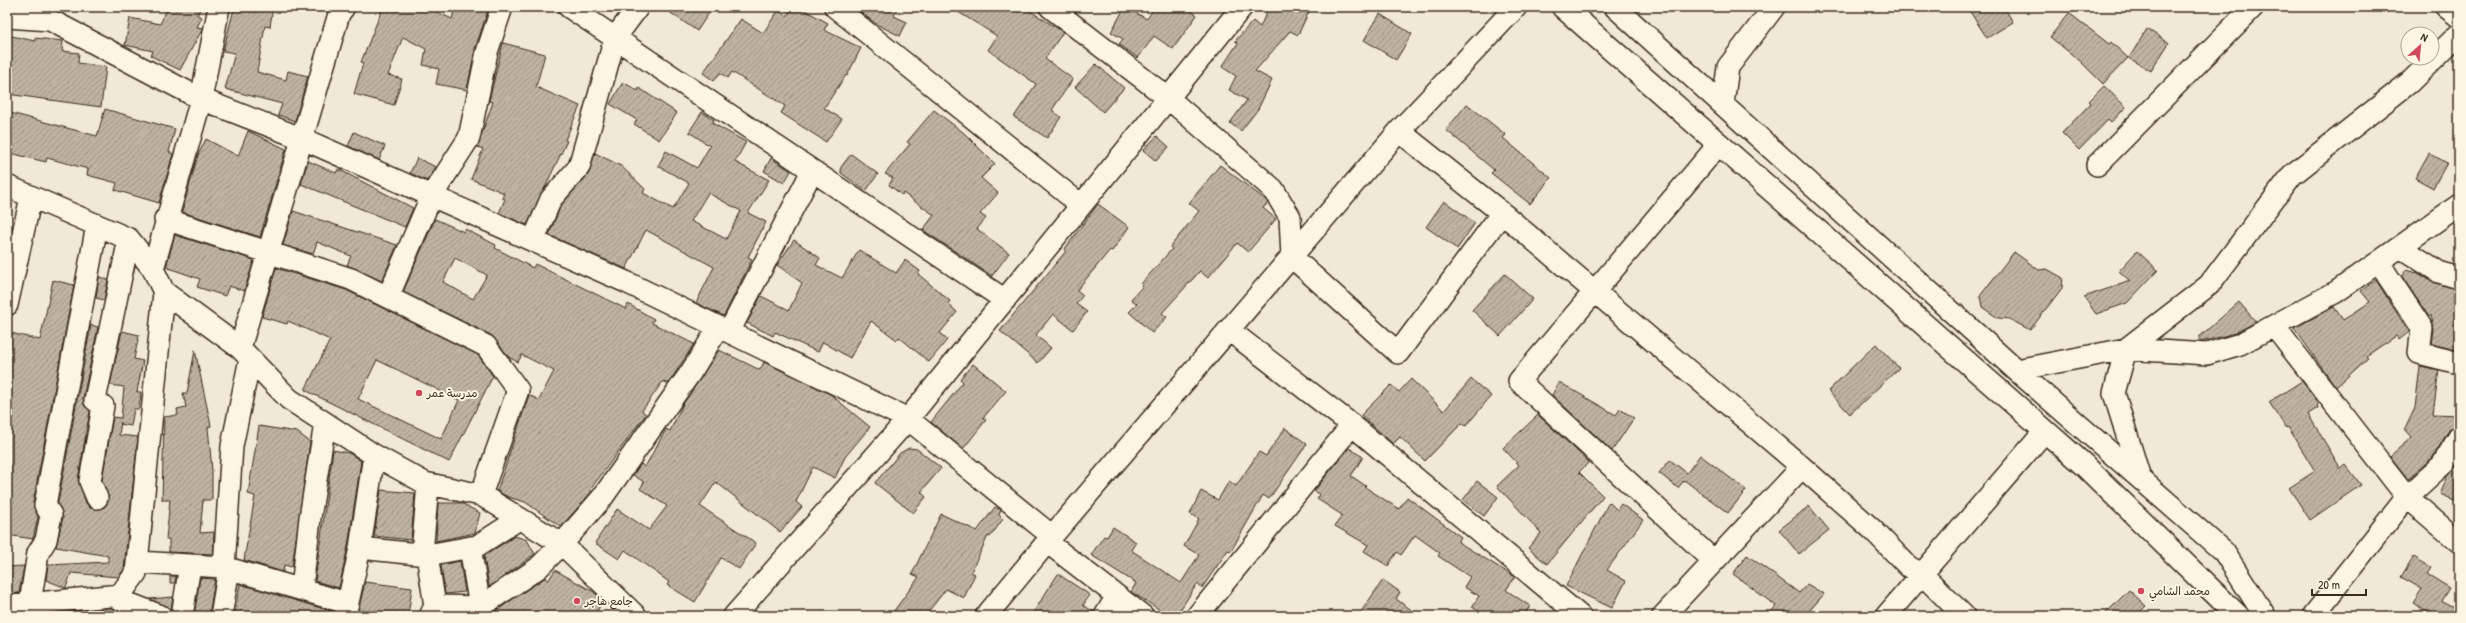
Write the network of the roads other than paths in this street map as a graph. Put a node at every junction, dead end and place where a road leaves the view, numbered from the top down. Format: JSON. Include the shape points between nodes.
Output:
{"nodes":[{"id":1,"x":219,"y":7,"type":"edge"},
{"id":2,"x":344,"y":7,"type":"edge"},
{"id":3,"x":502,"y":7,"type":"edge"},
{"id":4,"x":569,"y":7,"type":"edge"},
{"id":5,"x":638,"y":7,"type":"edge"},
{"id":6,"x":835,"y":7,"type":"edge"},
{"id":7,"x":1050,"y":7,"type":"edge"},
{"id":8,"x":1242,"y":7,"type":"edge"},
{"id":9,"x":1516,"y":7,"type":"edge"},
{"id":10,"x":1563,"y":7,"type":"edge"},
{"id":11,"x":1615,"y":7,"type":"edge"},
{"id":12,"x":1774,"y":7,"type":"edge"},
{"id":13,"x":2253,"y":7,"type":"edge"},
{"id":14,"x":2446,"y":7,"type":"edge"},
{"id":15,"x":7,"y":17,"type":"edge"},
{"id":16,"x":2459,"y":17,"type":"edge"},
{"id":17,"x":2459,"y":34,"type":"edge"},
{"id":18,"x":615,"y":38,"type":"junction"},
{"id":19,"x":1168,"y":98,"type":"junction"},
{"id":20,"x":201,"y":99,"type":"junction"},
{"id":21,"x":1723,"y":104,"type":"junction"},
{"id":22,"x":1400,"y":131,"type":"junction"},
{"id":23,"x":303,"y":139,"type":"junction"},
{"id":24,"x":1719,"y":144,"type":"junction"},
{"id":25,"x":2097,"y":165,"type":"dead end"},
{"id":26,"x":812,"y":170,"type":"junction"},
{"id":27,"x":7,"y":186,"type":"edge"},
{"id":28,"x":431,"y":196,"type":"junction"},
{"id":29,"x":31,"y":197,"type":"junction"},
{"id":30,"x":1081,"y":205,"type":"junction"},
{"id":31,"x":2459,"y":205,"type":"edge"},
{"id":32,"x":1502,"y":213,"type":"junction"},
{"id":33,"x":166,"y":219,"type":"junction"},
{"id":34,"x":97,"y":225,"type":"junction"},
{"id":35,"x":129,"y":239,"type":"junction"},
{"id":36,"x":533,"y":241,"type":"junction"},
{"id":37,"x":2400,"y":247,"type":"junction"},
{"id":38,"x":268,"y":251,"type":"junction"},
{"id":39,"x":1292,"y":257,"type":"junction"},
{"id":40,"x":2379,"y":263,"type":"junction"},
{"id":41,"x":153,"y":269,"type":"junction"},
{"id":42,"x":2459,"y":278,"type":"edge"},
{"id":43,"x":1593,"y":291,"type":"junction"},
{"id":44,"x":164,"y":292,"type":"junction"},
{"id":45,"x":388,"y":297,"type":"junction"},
{"id":46,"x":1005,"y":300,"type":"junction"},
{"id":47,"x":7,"y":305,"type":"edge"},
{"id":48,"x":2274,"y":326,"type":"junction"},
{"id":49,"x":724,"y":329,"type":"junction"},
{"id":50,"x":1229,"y":330,"type":"junction"},
{"id":51,"x":2126,"y":349,"type":"junction"},
{"id":52,"x":245,"y":354,"type":"junction"},
{"id":53,"x":2459,"y":363,"type":"edge"},
{"id":54,"x":2016,"y":370,"type":"junction"},
{"id":55,"x":908,"y":419,"type":"junction"},
{"id":56,"x":325,"y":423,"type":"junction"},
{"id":57,"x":1352,"y":425,"type":"junction"},
{"id":58,"x":2044,"y":431,"type":"junction"},
{"id":59,"x":2459,"y":437,"type":"edge"},
{"id":60,"x":374,"y":455,"type":"junction"},
{"id":61,"x":1802,"y":467,"type":"junction"},
{"id":62,"x":2140,"y":478,"type":"junction"},
{"id":63,"x":428,"y":484,"type":"junction"},
{"id":64,"x":481,"y":495,"type":"junction"},
{"id":65,"x":2407,"y":497,"type":"junction"},
{"id":66,"x":97,"y":498,"type":"dead end"},
{"id":67,"x":518,"y":519,"type":"junction"},
{"id":68,"x":1050,"y":539,"type":"junction"},
{"id":69,"x":2459,"y":542,"type":"edge"},
{"id":70,"x":562,"y":544,"type":"junction"},
{"id":71,"x":470,"y":547,"type":"junction"},
{"id":72,"x":360,"y":548,"type":"junction"},
{"id":73,"x":425,"y":554,"type":"junction"},
{"id":74,"x":1714,"y":561,"type":"junction"},
{"id":75,"x":137,"y":562,"type":"junction"},
{"id":76,"x":190,"y":565,"type":"junction"},
{"id":77,"x":227,"y":568,"type":"junction"},
{"id":78,"x":1922,"y":574,"type":"junction"},
{"id":79,"x":302,"y":588,"type":"junction"},
{"id":80,"x":1117,"y":596,"type":"junction"},
{"id":81,"x":30,"y":602,"type":"junction"},
{"id":82,"x":119,"y":604,"type":"edge"},
{"id":83,"x":7,"y":606,"type":"edge"},
{"id":84,"x":480,"y":607,"type":"junction"},
{"id":85,"x":346,"y":609,"type":"edge"},
{"id":86,"x":433,"y":611,"type":"edge"},
{"id":87,"x":161,"y":616,"type":"edge"},
{"id":88,"x":182,"y":616,"type":"edge"},
{"id":89,"x":221,"y":616,"type":"edge"},
{"id":90,"x":636,"y":616,"type":"edge"},
{"id":91,"x":734,"y":616,"type":"edge"},
{"id":92,"x":986,"y":616,"type":"edge"},
{"id":93,"x":1104,"y":616,"type":"edge"},
{"id":94,"x":1143,"y":616,"type":"edge"},
{"id":95,"x":1197,"y":616,"type":"edge"},
{"id":96,"x":1580,"y":616,"type":"edge"},
{"id":97,"x":1664,"y":616,"type":"edge"},
{"id":98,"x":1886,"y":616,"type":"edge"},
{"id":99,"x":1964,"y":616,"type":"edge"},
{"id":100,"x":2238,"y":616,"type":"edge"},
{"id":101,"x":2265,"y":616,"type":"edge"},
{"id":102,"x":2313,"y":616,"type":"edge"}],
"edges":[{"from":1,"to":20,"type":"street"},
{"from":2,"to":23,"type":"street","via":[[338,14]]},
{"from":3,"to":28,"type":"street","via":[[487,52],[469,138]]},
{"from":4,"to":18,"type":"street"},
{"from":5,"to":18,"type":"street"},
{"from":6,"to":30,"type":"street"},
{"from":7,"to":19,"type":"street"},
{"from":8,"to":19,"type":"street"},
{"from":9,"to":22,"type":"street"},
{"from":10,"to":24,"type":"main road"},
{"from":11,"to":21,"type":"street"},
{"from":12,"to":21,"type":"street","via":[[1728,67]]},
{"from":13,"to":25,"type":"street"},
{"from":14,"to":16,"type":"street"},
{"from":15,"to":20,"type":"street","via":[[50,20]]},
{"from":17,"to":51,"type":"street","via":[[2410,82],[2292,175],[2209,285]]},
{"from":18,"to":26,"type":"street"},
{"from":18,"to":36,"type":"street","via":[[579,167],[551,199]]},
{"from":19,"to":30,"type":"street"},
{"from":19,"to":39,"type":"street","via":[[1273,189],[1290,217]]},
{"from":20,"to":23,"type":"street"},
{"from":20,"to":33,"type":"street"},
{"from":21,"to":54,"type":"street"},
{"from":22,"to":32,"type":"street"},
{"from":22,"to":39,"type":"street"},
{"from":23,"to":28,"type":"street"},
{"from":23,"to":38,"type":"street"},
{"from":24,"to":43,"type":"street"},
{"from":24,"to":58,"type":"main road"},
{"from":26,"to":46,"type":"street"},
{"from":26,"to":49,"type":"street"},
{"from":27,"to":29,"type":"street"},
{"from":28,"to":36,"type":"street"},
{"from":28,"to":45,"type":"street"},
{"from":29,"to":34,"type":"street"},
{"from":29,"to":47,"type":"street"},
{"from":30,"to":46,"type":"street"},
{"from":31,"to":37,"type":"street"},
{"from":32,"to":39,"type":"street","via":[[1398,353]]},
{"from":32,"to":43,"type":"street"},
{"from":33,"to":38,"type":"street"},
{"from":33,"to":41,"type":"street"},
{"from":34,"to":35,"type":"street"},
{"from":34,"to":81,"type":"street","via":[[45,505],[51,515],[46,540],[38,553]]},
{"from":35,"to":41,"type":"street"},
{"from":35,"to":66,"type":"street","via":[[95,400],[103,406],[90,481]]},
{"from":36,"to":49,"type":"street"},
{"from":37,"to":40,"type":"street"},
{"from":37,"to":42,"type":"street","via":[[2439,272]]},
{"from":38,"to":45,"type":"street","via":[[351,279]]},
{"from":38,"to":52,"type":"street"},
{"from":39,"to":50,"type":"street"},
{"from":40,"to":48,"type":"street","via":[[2336,292]]},
{"from":40,"to":53,"type":"street","via":[[2422,328],[2419,353]]},
{"from":41,"to":44,"type":"street"},
{"from":43,"to":61,"type":"street"},
{"from":43,"to":74,"type":"street","via":[[1519,381]]},
{"from":44,"to":52,"type":"street"},
{"from":44,"to":75,"type":"street"},
{"from":45,"to":64,"type":"street","via":[[486,346],[518,390]]},
{"from":46,"to":55,"type":"street"},
{"from":48,"to":51,"type":"street","via":[[2240,344],[2207,354]]},
{"from":48,"to":65,"type":"street"},
{"from":49,"to":55,"type":"street"},
{"from":49,"to":70,"type":"street","via":[[602,498]]},
{"from":50,"to":57,"type":"street"},
{"from":50,"to":68,"type":"street"},
{"from":51,"to":54,"type":"street"},
{"from":51,"to":62,"type":"street","via":[[2114,393]]},
{"from":52,"to":56,"type":"street","via":[[289,399]]},
{"from":52,"to":77,"type":"street","via":[[232,446]]},
{"from":54,"to":62,"type":"street"},
{"from":55,"to":68,"type":"street"},
{"from":55,"to":91,"type":"street"},
{"from":56,"to":60,"type":"street"},
{"from":56,"to":79,"type":"street"},
{"from":57,"to":95,"type":"street"},
{"from":57,"to":96,"type":"street"},
{"from":58,"to":78,"type":"street"},
{"from":58,"to":100,"type":"main road","via":[[2085,466]]},
{"from":59,"to":65,"type":"street","via":[[2442,465]]},
{"from":60,"to":63,"type":"street"},
{"from":60,"to":72,"type":"street"},
{"from":61,"to":74,"type":"street"},
{"from":61,"to":78,"type":"street","via":[[1873,530],[1909,567]]},
{"from":62,"to":101,"type":"street","via":[[2224,552]]},
{"from":63,"to":64,"type":"street"},
{"from":63,"to":73,"type":"street"},
{"from":64,"to":67,"type":"street"},
{"from":65,"to":69,"type":"street"},
{"from":65,"to":102,"type":"street"},
{"from":67,"to":70,"type":"street"},
{"from":67,"to":71,"type":"street","via":[[478,546]]},
{"from":68,"to":80,"type":"street"},
{"from":68,"to":92,"type":"street"},
{"from":70,"to":84,"type":"street","via":[[538,568]]},
{"from":70,"to":90,"type":"street"},
{"from":71,"to":73,"type":"street"},
{"from":71,"to":84,"type":"street"},
{"from":72,"to":73,"type":"street"},
{"from":72,"to":85,"type":"street"},
{"from":73,"to":86,"type":"street"},
{"from":74,"to":97,"type":"street"},
{"from":75,"to":76,"type":"street"},
{"from":75,"to":82,"type":"street","via":[[136,573]]},
{"from":76,"to":77,"type":"street"},
{"from":76,"to":88,"type":"street"},
{"from":77,"to":79,"type":"street"},
{"from":77,"to":89,"type":"street"},
{"from":78,"to":98,"type":"street"},
{"from":78,"to":99,"type":"street"},
{"from":79,"to":85,"type":"street"},
{"from":80,"to":93,"type":"street"},
{"from":80,"to":94,"type":"street"},
{"from":81,"to":82,"type":"street"},
{"from":81,"to":83,"type":"street"},
{"from":82,"to":87,"type":"street"},
{"from":84,"to":86,"type":"street"}]}
